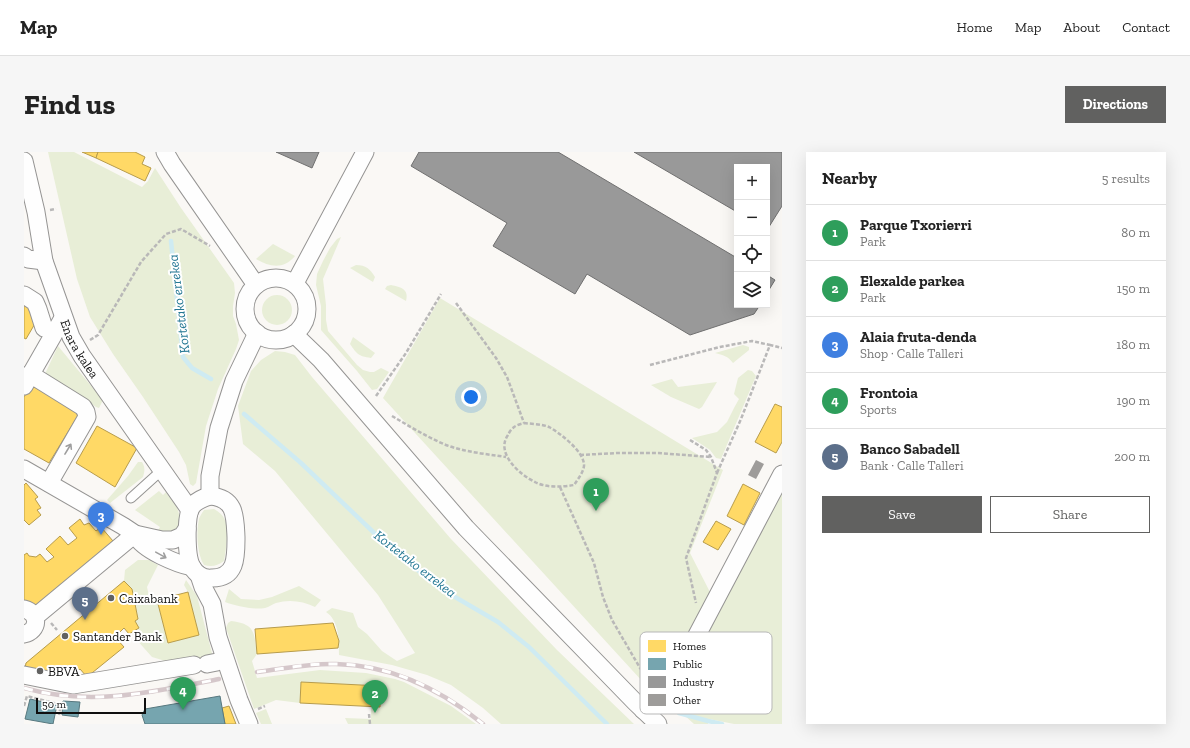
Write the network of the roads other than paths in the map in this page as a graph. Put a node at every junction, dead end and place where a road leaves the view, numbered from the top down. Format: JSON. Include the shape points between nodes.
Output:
{"nodes":[{"id":1,"x":165,"y":152,"type":"edge"},
{"id":2,"x":365,"y":152,"type":"edge"},
{"id":3,"x":24,"y":161,"type":"edge"},
{"id":4,"x":24,"y":256,"type":"edge"},
{"id":5,"x":44,"y":261,"type":"junction"},
{"id":6,"x":295,"y":283,"type":"junction"},
{"id":7,"x":256,"y":285,"type":"junction"},
{"id":8,"x":24,"y":295,"type":"edge"},
{"id":9,"x":64,"y":318,"type":"junction"},
{"id":10,"x":44,"y":328,"type":"dead end"},
{"id":11,"x":257,"y":333,"type":"junction"},
{"id":12,"x":294,"y":334,"type":"junction"},
{"id":13,"x":27,"y":380,"type":"edge"},
{"id":14,"x":24,"y":469,"type":"edge"},
{"id":15,"x":162,"y":470,"type":"junction"},
{"id":16,"x":782,"y":474,"type":"edge"},
{"id":17,"x":49,"y":483,"type":"junction"},
{"id":18,"x":210,"y":496,"type":"junction"},
{"id":19,"x":131,"y":498,"type":"dead end"},
{"id":20,"x":190,"y":510,"type":"junction"},
{"id":21,"x":187,"y":529,"type":"junction"},
{"id":22,"x":135,"y":534,"type":"junction"},
{"id":23,"x":195,"y":571,"type":"junction"},
{"id":24,"x":225,"y":575,"type":"junction"},
{"id":25,"x":212,"y":604,"type":"junction"},
{"id":26,"x":30,"y":613,"type":"edge"},
{"id":27,"x":699,"y":632,"type":"edge"},
{"id":28,"x":24,"y":634,"type":"edge"},
{"id":29,"x":206,"y":664,"type":"dead end"},
{"id":30,"x":24,"y":675,"type":"edge"},
{"id":31,"x":640,"y":707,"type":"edge"},
{"id":32,"x":647,"y":714,"type":"edge"},
{"id":33,"x":249,"y":724,"type":"edge"},
{"id":34,"x":658,"y":724,"type":"edge"}],
"edges":[{"from":1,"to":7,"type":"street"},
{"from":2,"to":6,"type":"street"},
{"from":3,"to":5,"type":"street","name":"Enara kalea"},
{"from":4,"to":5,"type":"street"},
{"from":5,"to":9,"type":"street","name":"Enara kalea"},
{"from":6,"to":7,"type":"street","via":[[275,278]]},
{"from":6,"to":12,"type":"street","via":[[302,290],[308,309],[302,327]]},
{"from":7,"to":11,"type":"street","via":[[246,300],[245,309],[247,318]]},
{"from":8,"to":10,"type":"street","via":[[35,302]]},
{"from":9,"to":13,"type":"street"},
{"from":9,"to":15,"type":"street","name":"Enara kalea","via":[[71,338],[82,356]]},
{"from":11,"to":12,"type":"street","via":[[276,340]]},
{"from":11,"to":18,"type":"street","via":[[234,381],[218,428],[210,476]]},
{"from":12,"to":31,"type":"street","via":[[321,360],[466,528]]},
{"from":17,"to":13,"type":"street","one_way":true,"via":[[87,417],[86,412],[83,407]]},
{"from":14,"to":17,"type":"street"},
{"from":15,"to":19,"type":"lane"},
{"from":15,"to":20,"type":"street","name":"Enara kalea"},
{"from":16,"to":27,"type":"street"},
{"from":17,"to":22,"type":"street"},
{"from":18,"to":20,"type":"street","via":[[197,501]]},
{"from":18,"to":24,"type":"street","via":[[227,502],[234,514],[236,560]]},
{"from":20,"to":21,"type":"street"},
{"from":21,"to":22,"type":"street","via":[[182,536],[173,540]]},
{"from":21,"to":23,"type":"street","via":[[188,556]]},
{"from":22,"to":23,"type":"street","one_way":true,"via":[[144,545],[161,556]]},
{"from":22,"to":26,"type":"street"},
{"from":23,"to":24,"type":"street","via":[[213,578]]},
{"from":23,"to":25,"type":"street"},
{"from":24,"to":25,"type":"street"},
{"from":25,"to":33,"type":"street","via":[[218,637]]},
{"from":26,"to":28,"type":"street","via":[[35,626],[29,633]]},
{"from":29,"to":30,"type":"street","via":[[74,685]]},
{"from":32,"to":34,"type":"street"}]}
